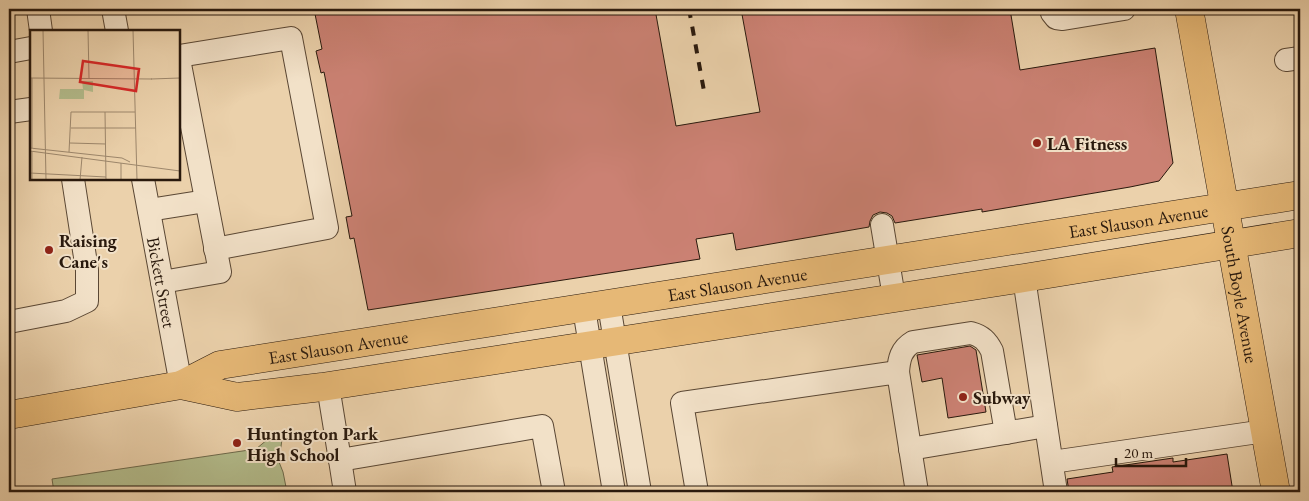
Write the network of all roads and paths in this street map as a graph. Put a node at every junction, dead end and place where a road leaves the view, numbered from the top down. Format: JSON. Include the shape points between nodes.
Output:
{"nodes":[{"id":1,"x":38,"y":9,"type":"edge"},
{"id":2,"x":113,"y":9,"type":"edge"},
{"id":3,"x":1051,"y":9,"type":"edge"},
{"id":4,"x":1124,"y":9,"type":"edge"},
{"id":5,"x":1189,"y":9,"type":"edge"},
{"id":6,"x":41,"y":30,"type":"edge"},
{"id":7,"x":117,"y":30,"type":"edge"},
{"id":8,"x":30,"y":48,"type":"edge"},
{"id":9,"x":9,"y":52,"type":"edge"},
{"id":10,"x":180,"y":58,"type":"edge"},
{"id":11,"x":180,"y":63,"type":"edge"},
{"id":12,"x":30,"y":109,"type":"edge"},
{"id":13,"x":9,"y":112,"type":"edge"},
{"id":14,"x":73,"y":180,"type":"edge"},
{"id":15,"x":143,"y":180,"type":"edge"},
{"id":16,"x":1300,"y":195,"type":"edge"},
{"id":17,"x":206,"y":201,"type":"junction"},
{"id":18,"x":1224,"y":206,"type":"junction"},
{"id":19,"x":149,"y":210,"type":"junction"},
{"id":20,"x":882,"y":225,"type":"dead end"},
{"id":21,"x":1300,"y":234,"type":"edge"},
{"id":22,"x":1231,"y":244,"type":"junction"},
{"id":23,"x":215,"y":249,"type":"junction"},
{"id":24,"x":888,"y":260,"type":"junction"},
{"id":25,"x":1024,"y":278,"type":"junction"},
{"id":26,"x":162,"y":282,"type":"junction"},
{"id":27,"x":894,"y":297,"type":"junction"},
{"id":28,"x":596,"y":307,"type":"junction"},
{"id":29,"x":9,"y":322,"type":"edge"},
{"id":30,"x":602,"y":343,"type":"junction"},
{"id":31,"x":898,"y":372,"type":"junction"},
{"id":32,"x":181,"y":385,"type":"junction"},
{"id":33,"x":328,"y":386,"type":"junction"},
{"id":34,"x":9,"y":415,"type":"edge"},
{"id":35,"x":1046,"y":426,"type":"junction"},
{"id":36,"x":1265,"y":431,"type":"junction"},
{"id":37,"x":1006,"y":433,"type":"junction"},
{"id":38,"x":910,"y":449,"type":"junction"},
{"id":39,"x":340,"y":460,"type":"junction"},
{"id":40,"x":1052,"y":462,"type":"junction"},
{"id":41,"x":345,"y":492,"type":"edge"},
{"id":42,"x":554,"y":492,"type":"edge"},
{"id":43,"x":614,"y":492,"type":"edge"},
{"id":44,"x":640,"y":492,"type":"edge"},
{"id":45,"x":697,"y":492,"type":"edge"},
{"id":46,"x":917,"y":492,"type":"edge"},
{"id":47,"x":1056,"y":492,"type":"edge"},
{"id":48,"x":1276,"y":492,"type":"edge"}],
"edges":[{"from":1,"to":6,"type":"street"},
{"from":2,"to":7,"type":"street"},
{"from":3,"to":4,"type":"street","via":[[1056,18],[1063,19]]},
{"from":5,"to":18,"type":"main road","name":"South Boyle Avenue"},
{"from":8,"to":9,"type":"street"},
{"from":10,"to":23,"type":"street","via":[[292,38],[327,228]]},
{"from":11,"to":17,"type":"street"},
{"from":12,"to":13,"type":"street"},
{"from":14,"to":29,"type":"street","via":[[87,270],[87,301],[66,311]]},
{"from":15,"to":19,"type":"street","name":"Bickett Street"},
{"from":16,"to":18,"type":"main road","name":"East Slauson Avenue"},
{"from":17,"to":19,"type":"street"},
{"from":17,"to":23,"type":"street"},
{"from":18,"to":22,"type":"main road","name":"South Boyle Avenue"},
{"from":18,"to":24,"type":"main road","name":"East Slauson Avenue"},
{"from":19,"to":26,"type":"street","name":"Bickett Street"},
{"from":20,"to":24,"type":"street"},
{"from":21,"to":22,"type":"main road","name":"East Slauson Avenue"},
{"from":22,"to":25,"type":"main road","name":"East Slauson Avenue"},
{"from":22,"to":36,"type":"main road","name":"South Boyle Avenue"},
{"from":23,"to":26,"type":"street","via":[[220,272]]},
{"from":24,"to":27,"type":"street"},
{"from":24,"to":28,"type":"main road","name":"East Slauson Avenue"},
{"from":25,"to":27,"type":"main road","name":"East Slauson Avenue"},
{"from":25,"to":35,"type":"street"},
{"from":26,"to":32,"type":"street","name":"Bickett Street"},
{"from":27,"to":30,"type":"main road","name":"East Slauson Avenue"},
{"from":28,"to":30,"type":"street"},
{"from":28,"to":32,"type":"main road","name":"East Slauson Avenue","via":[[220,365]]},
{"from":30,"to":33,"type":"main road","name":"East Slauson Avenue"},
{"from":30,"to":43,"type":"street"},
{"from":30,"to":44,"type":"street"},
{"from":31,"to":37,"type":"street","via":[[900,354],[913,342],[971,333],[979,336],[992,351]]},
{"from":31,"to":38,"type":"street"},
{"from":31,"to":45,"type":"street","via":[[682,403]]},
{"from":32,"to":33,"type":"main road","name":"East Slauson Avenue","via":[[237,397]]},
{"from":32,"to":34,"type":"main road","name":"East Slauson Avenue"},
{"from":33,"to":39,"type":"street"},
{"from":35,"to":37,"type":"street"},
{"from":35,"to":40,"type":"street"},
{"from":36,"to":40,"type":"street"},
{"from":36,"to":48,"type":"main road","name":"South Boyle Avenue"},
{"from":37,"to":38,"type":"street"},
{"from":38,"to":46,"type":"street"},
{"from":39,"to":41,"type":"street"},
{"from":39,"to":42,"type":"street","via":[[542,426]]},
{"from":40,"to":47,"type":"street"}]}
